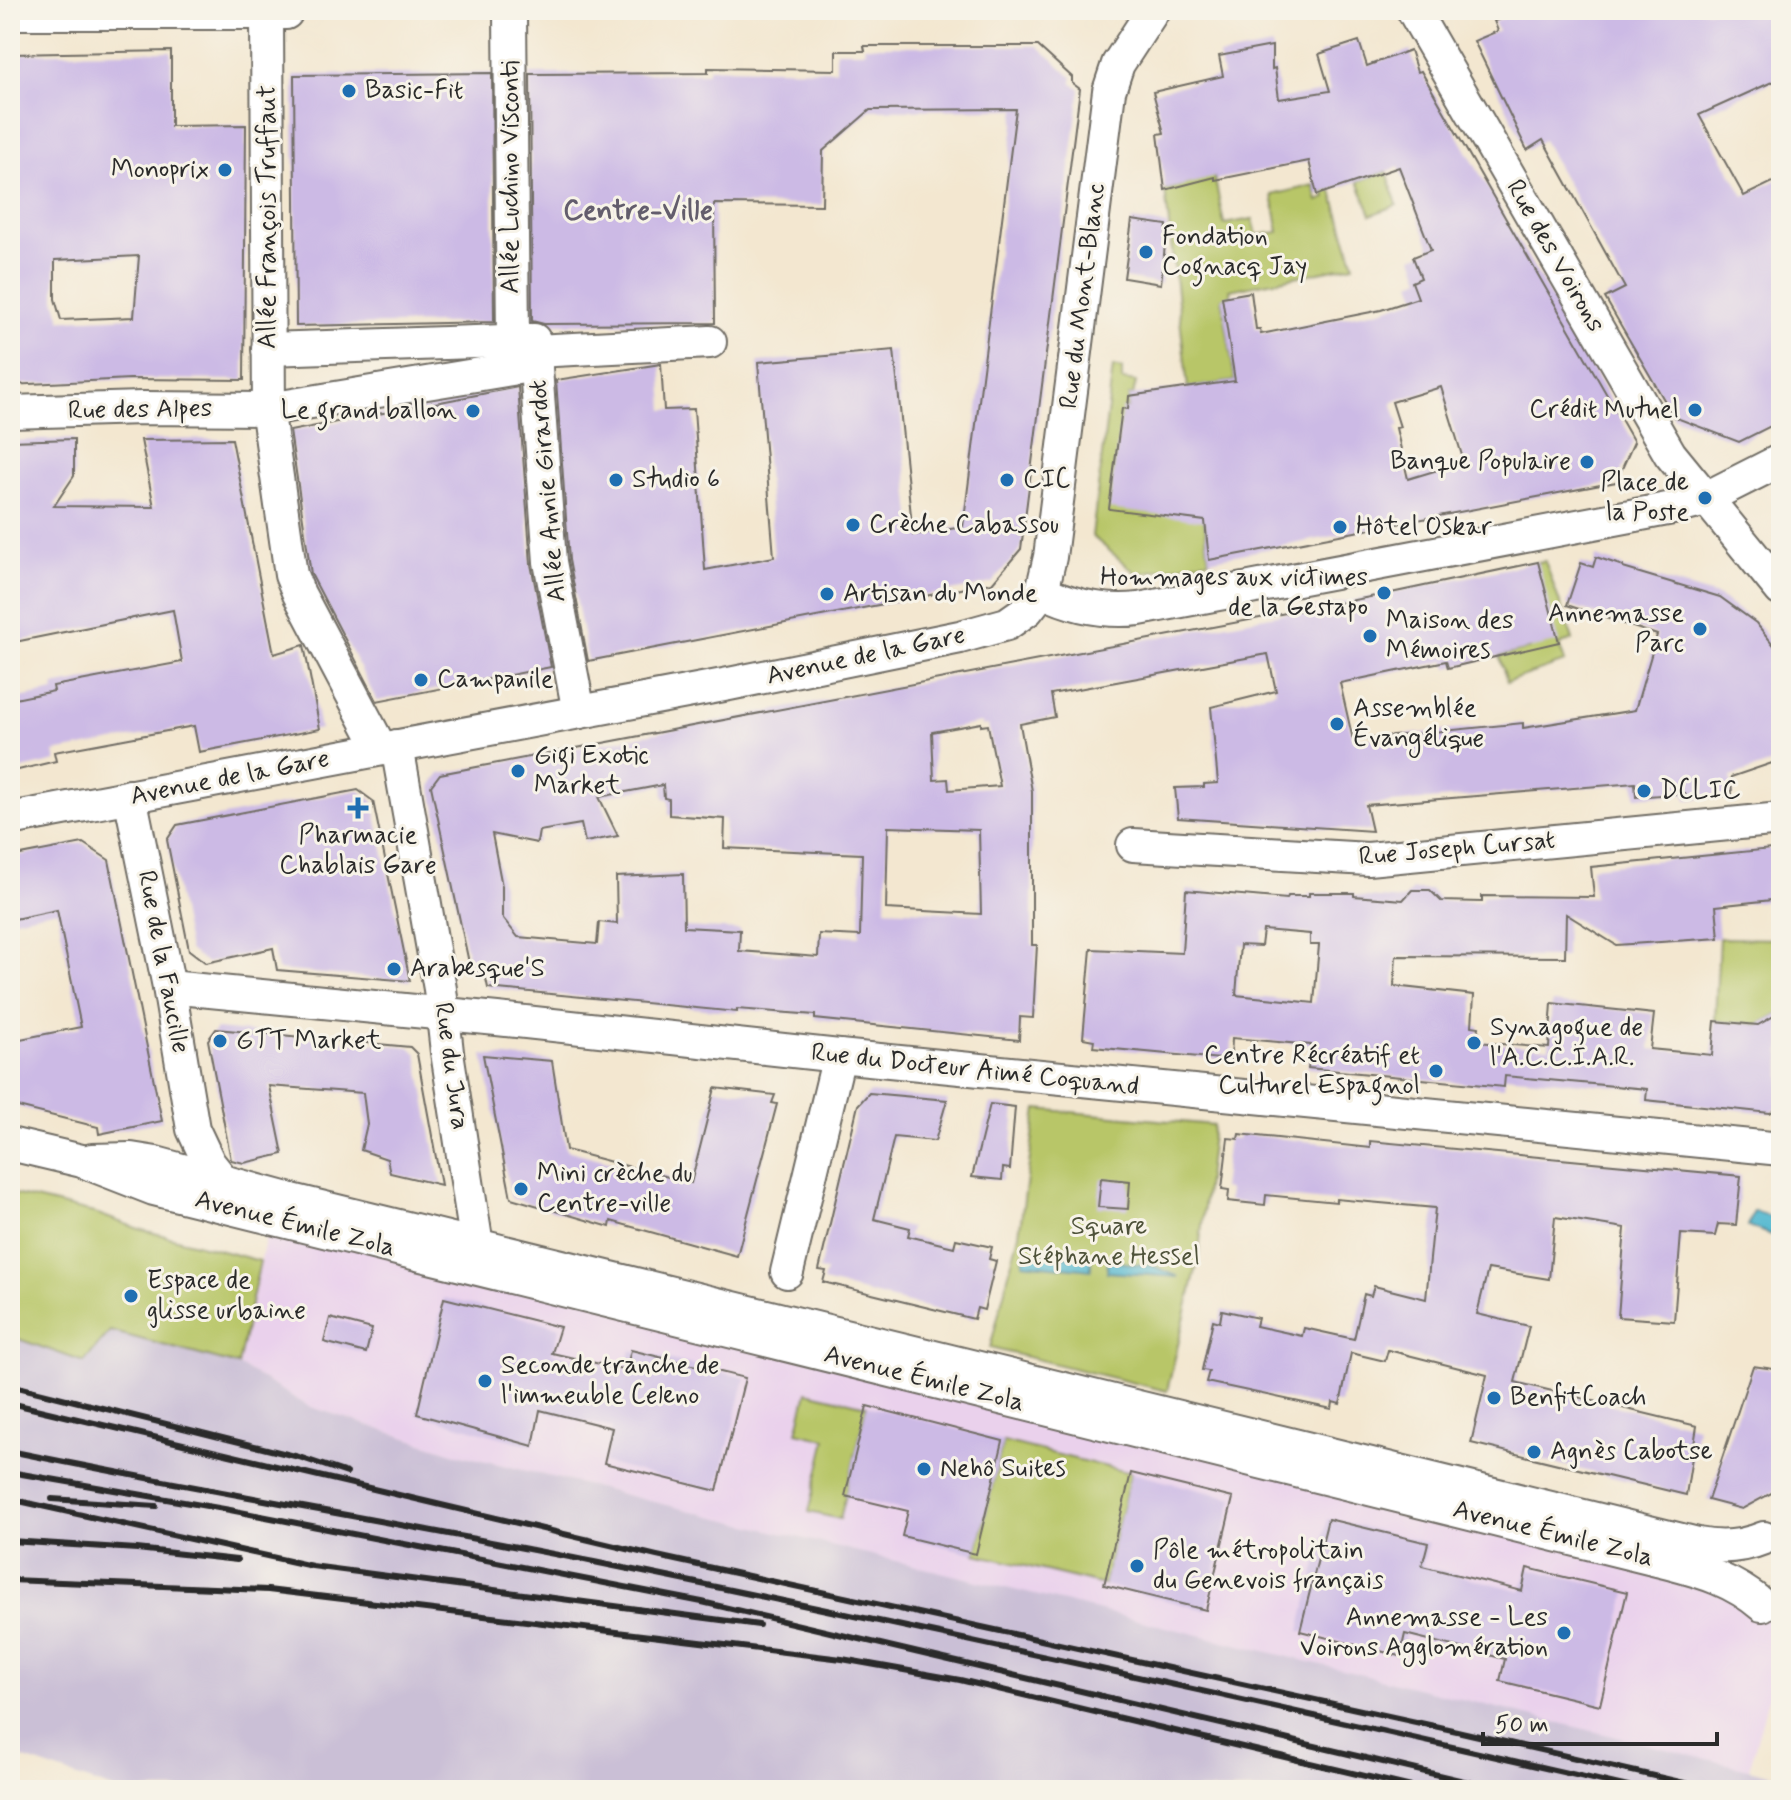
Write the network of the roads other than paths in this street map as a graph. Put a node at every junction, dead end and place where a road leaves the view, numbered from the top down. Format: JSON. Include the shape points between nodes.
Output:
{"nodes":[{"id":1,"x":1413,"y":10,"type":"edge"},
{"id":2,"x":280,"y":12,"type":"edge"},
{"id":3,"x":1152,"y":12,"type":"edge"},
{"id":4,"x":10,"y":13,"type":"edge"},
{"id":5,"x":510,"y":13,"type":"dead end"},
{"id":6,"x":710,"y":342,"type":"dead end"},
{"id":7,"x":268,"y":349,"type":"junction"},
{"id":8,"x":528,"y":353,"type":"junction"},
{"id":9,"x":10,"y":412,"type":"edge"},
{"id":10,"x":269,"y":415,"type":"junction"},
{"id":11,"x":1781,"y":460,"type":"edge"},
{"id":12,"x":1705,"y":498,"type":"junction"},
{"id":13,"x":1781,"y":590,"type":"edge"},
{"id":14,"x":1042,"y":591,"type":"junction"},
{"id":15,"x":579,"y":712,"type":"junction"},
{"id":16,"x":389,"y":748,"type":"junction"},
{"id":17,"x":130,"y":796,"type":"junction"},
{"id":18,"x":10,"y":819,"type":"edge"},
{"id":19,"x":1781,"y":819,"type":"edge"},
{"id":20,"x":1133,"y":845,"type":"dead end"},
{"id":21,"x":169,"y":987,"type":"junction"},
{"id":22,"x":443,"y":1014,"type":"junction"},
{"id":23,"x":839,"y":1056,"type":"junction"},
{"id":24,"x":193,"y":1129,"type":"junction"},
{"id":25,"x":10,"y":1144,"type":"edge"},
{"id":26,"x":1781,"y":1149,"type":"edge"},
{"id":27,"x":82,"y":1161,"type":"junction"},
{"id":28,"x":156,"y":1163,"type":"junction"},
{"id":29,"x":126,"y":1180,"type":"junction"},
{"id":30,"x":225,"y":1183,"type":"junction"},
{"id":31,"x":477,"y":1246,"type":"junction"},
{"id":32,"x":787,"y":1272,"type":"dead end"},
{"id":33,"x":1773,"y":1534,"type":"edge"},
{"id":34,"x":1772,"y":1611,"type":"edge"}],
"edges":[{"from":1,"to":12,"type":"street","name":"Rue des Voirons","via":[[1661,439]]},
{"from":2,"to":4,"type":"street"},
{"from":2,"to":7,"type":"street","name":"Allée François Truffaut"},
{"from":3,"to":14,"type":"street","name":"Rue du Mont-Blanc","via":[[1118,64],[1109,91]]},
{"from":5,"to":8,"type":"street","name":"Allée Luchino Visconti"},
{"from":6,"to":8,"type":"street"},
{"from":7,"to":8,"type":"street"},
{"from":7,"to":10,"type":"street","name":"Allée François Truffaut"},
{"from":8,"to":10,"type":"street","name":"Rue des Alpes"},
{"from":8,"to":15,"type":"street","name":"Allée Annie Girardot","via":[[550,562]]},
{"from":9,"to":10,"type":"street","name":"Rue des Alpes","via":[[142,408]]},
{"from":10,"to":16,"type":"street","name":"Allée François Truffaut","via":[[295,587]]},
{"from":11,"to":12,"type":"street"},
{"from":12,"to":13,"type":"street","name":"Rue des Voirons"},
{"from":12,"to":14,"type":"street","via":[[1139,609],[1084,607]]},
{"from":14,"to":15,"type":"street","name":"Avenue de la Gare","via":[[1019,618],[996,628]]},
{"from":15,"to":16,"type":"street","name":"Avenue de la Gare"},
{"from":16,"to":17,"type":"street","name":"Avenue de la Gare"},
{"from":16,"to":22,"type":"street","name":"Rue du Jura"},
{"from":17,"to":18,"type":"street","name":"Avenue de la Gare"},
{"from":17,"to":21,"type":"street","name":"Rue de la Faucille"},
{"from":19,"to":20,"type":"street","name":"Rue Joseph Cursat","via":[[1368,859]]},
{"from":21,"to":22,"type":"street","name":"Rue du Docteur Aimé Coquand"},
{"from":21,"to":24,"type":"street","name":"Rue de la Faucille"},
{"from":22,"to":23,"type":"street","name":"Rue du Docteur Aimé Coquand"},
{"from":22,"to":31,"type":"street","name":"Rue du Jura"},
{"from":23,"to":26,"type":"street","name":"Rue du Docteur Aimé Coquand"},
{"from":23,"to":32,"type":"street"},
{"from":24,"to":28,"type":"street"},
{"from":24,"to":30,"type":"street","name":"Rue de la Faucille"},
{"from":25,"to":27,"type":"street","name":"Avenue Émile Zola"},
{"from":27,"to":28,"type":"street","name":"Avenue Émile Zola"},
{"from":27,"to":29,"type":"street","name":"Avenue Émile Zola"},
{"from":28,"to":29,"type":"street"},
{"from":28,"to":30,"type":"street","name":"Avenue Émile Zola"},
{"from":29,"to":34,"type":"street","name":"Avenue Émile Zola","via":[[1669,1563],[1724,1579]]},
{"from":30,"to":31,"type":"street","name":"Avenue Émile Zola"},
{"from":31,"to":33,"type":"street","name":"Avenue Émile Zola","via":[[1698,1544],[1725,1548]]},
{"from":33,"to":34,"type":"street","via":[[1754,1552],[1749,1569],[1753,1591]]}]}
